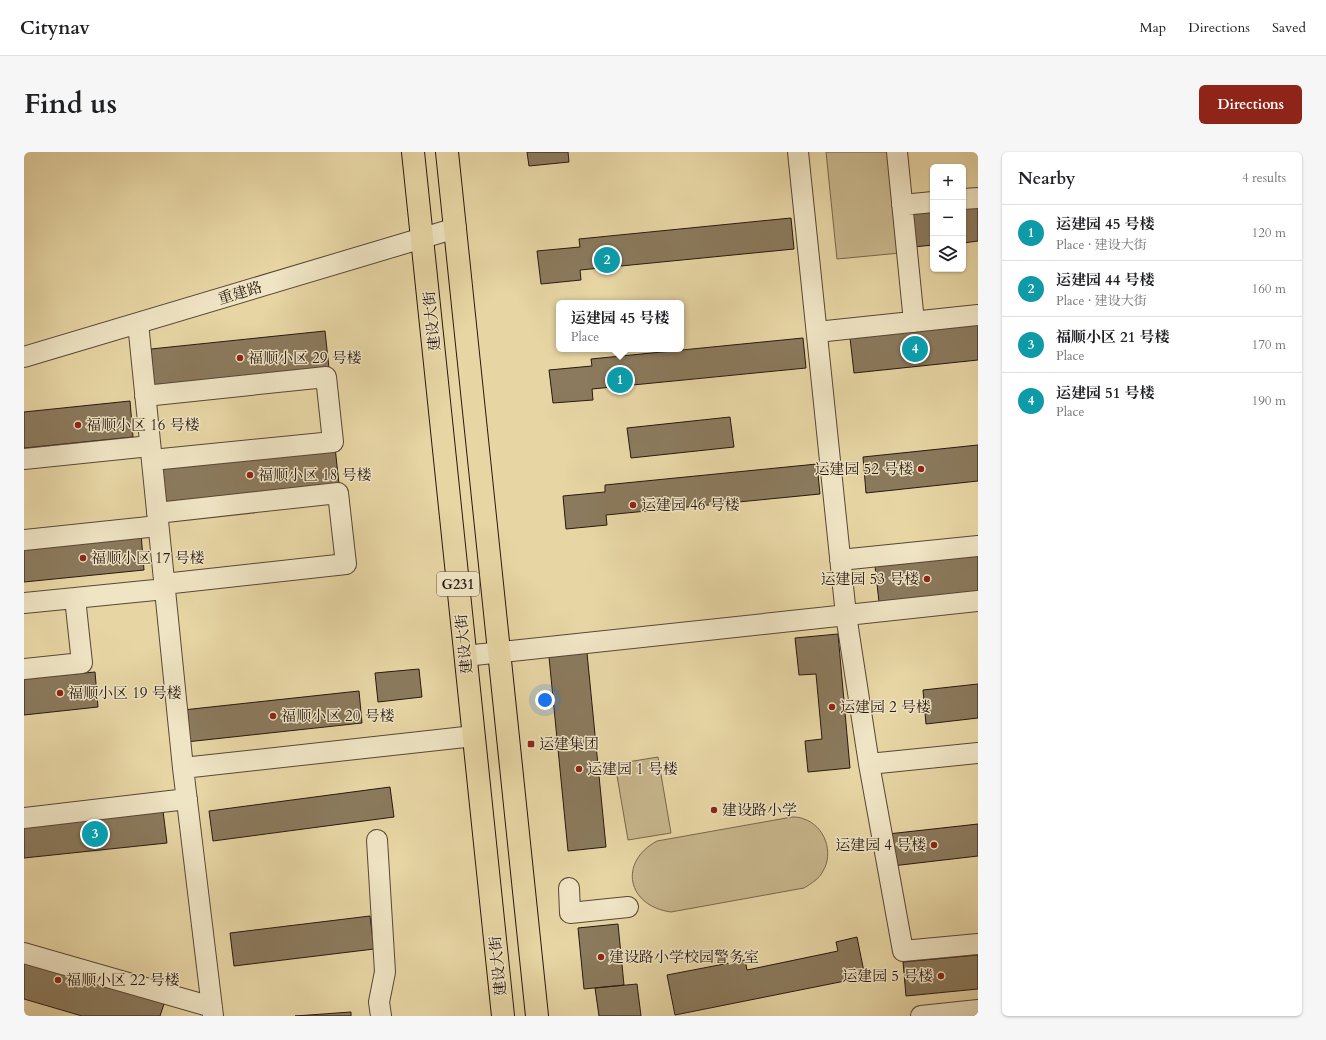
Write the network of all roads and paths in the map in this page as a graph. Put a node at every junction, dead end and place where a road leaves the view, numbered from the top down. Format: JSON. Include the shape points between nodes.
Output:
{"nodes":[{"id":1,"x":414,"y":152,"type":"edge"},
{"id":2,"x":447,"y":152,"type":"edge"},
{"id":3,"x":798,"y":152,"type":"edge"},
{"id":4,"x":897,"y":152,"type":"edge"},
{"id":5,"x":978,"y":198,"type":"edge"},
{"id":6,"x":966,"y":199,"type":"edge"},
{"id":7,"x":930,"y":202,"type":"edge"},
{"id":8,"x":902,"y":205,"type":"junction"},
{"id":9,"x":456,"y":228,"type":"junction"},
{"id":10,"x":423,"y":238,"type":"junction"},
{"id":11,"x":978,"y":315,"type":"edge"},
{"id":12,"x":914,"y":322,"type":"junction"},
{"id":13,"x":138,"y":323,"type":"junction"},
{"id":14,"x":817,"y":332,"type":"junction"},
{"id":15,"x":24,"y":357,"type":"edge"},
{"id":16,"x":145,"y":396,"type":"junction"},
{"id":17,"x":151,"y":453,"type":"junction"},
{"id":18,"x":24,"y":459,"type":"edge"},
{"id":19,"x":158,"y":520,"type":"junction"},
{"id":20,"x":24,"y":540,"type":"edge"},
{"id":21,"x":978,"y":546,"type":"edge"},
{"id":22,"x":840,"y":560,"type":"junction"},
{"id":23,"x":164,"y":586,"type":"junction"},
{"id":24,"x":75,"y":598,"type":"junction"},
{"id":25,"x":978,"y":601,"type":"edge"},
{"id":26,"x":24,"y":603,"type":"edge"},
{"id":27,"x":846,"y":615,"type":"junction"},
{"id":28,"x":500,"y":652,"type":"junction"},
{"id":29,"x":465,"y":656,"type":"junction"},
{"id":30,"x":24,"y":669,"type":"edge"},
{"id":31,"x":474,"y":736,"type":"junction"},
{"id":32,"x":978,"y":753,"type":"edge"},
{"id":33,"x":869,"y":764,"type":"junction"},
{"id":34,"x":183,"y":768,"type":"junction"},
{"id":35,"x":187,"y":799,"type":"junction"},
{"id":36,"x":24,"y":818,"type":"edge"},
{"id":37,"x":377,"y":840,"type":"dead end"},
{"id":38,"x":569,"y":888,"type":"dead end"},
{"id":39,"x":628,"y":907,"type":"dead end"},
{"id":40,"x":978,"y":944,"type":"edge"},
{"id":41,"x":24,"y":953,"type":"edge"},
{"id":42,"x":978,"y":1010,"type":"edge"},
{"id":43,"x":213,"y":1012,"type":"edge"},
{"id":44,"x":381,"y":1016,"type":"edge"},
{"id":45,"x":503,"y":1016,"type":"edge"},
{"id":46,"x":537,"y":1016,"type":"edge"},
{"id":47,"x":921,"y":1016,"type":"edge"}],
"edges":[{"from":1,"to":10,"type":"highway","name":"建设大街","number":"G231"},
{"from":2,"to":9,"type":"highway","number":"G231"},
{"from":3,"to":14,"type":"street"},
{"from":4,"to":8,"type":"street"},
{"from":5,"to":6,"type":"street"},
{"from":7,"to":8,"type":"street"},
{"from":8,"to":12,"type":"street"},
{"from":9,"to":10,"type":"street","name":"重建路"},
{"from":9,"to":28,"type":"highway","number":"G231"},
{"from":10,"to":13,"type":"street","name":"重建路"},
{"from":10,"to":29,"type":"highway","name":"建设大街","number":"G231"},
{"from":11,"to":12,"type":"street"},
{"from":12,"to":14,"type":"street"},
{"from":13,"to":15,"type":"street","name":"重建路"},
{"from":13,"to":16,"type":"street"},
{"from":14,"to":22,"type":"street"},
{"from":16,"to":17,"type":"street"},
{"from":16,"to":17,"type":"street","via":[[326,377],[333,442]]},
{"from":17,"to":18,"type":"street"},
{"from":17,"to":19,"type":"street"},
{"from":19,"to":20,"type":"street"},
{"from":19,"to":23,"type":"street"},
{"from":19,"to":23,"type":"street","via":[[338,493],[346,564]]},
{"from":21,"to":22,"type":"street"},
{"from":22,"to":27,"type":"street"},
{"from":23,"to":24,"type":"street"},
{"from":23,"to":34,"type":"street"},
{"from":24,"to":26,"type":"street"},
{"from":24,"to":30,"type":"street","via":[[82,663]]},
{"from":25,"to":27,"type":"street"},
{"from":27,"to":28,"type":"street"},
{"from":27,"to":33,"type":"street"},
{"from":28,"to":29,"type":"street"},
{"from":28,"to":46,"type":"highway","number":"G231"},
{"from":29,"to":31,"type":"highway","name":"建设大街","number":"G231"},
{"from":31,"to":34,"type":"street"},
{"from":31,"to":45,"type":"highway","name":"建设大街","number":"G231"},
{"from":32,"to":33,"type":"street"},
{"from":33,"to":40,"type":"street","via":[[903,951]]},
{"from":34,"to":35,"type":"street"},
{"from":35,"to":36,"type":"street"},
{"from":35,"to":43,"type":"street"},
{"from":37,"to":44,"type":"street","via":[[385,972],[379,1002]]},
{"from":38,"to":39,"type":"street","via":[[570,912]]},
{"from":41,"to":43,"type":"street"},
{"from":42,"to":47,"type":"street"}]}
